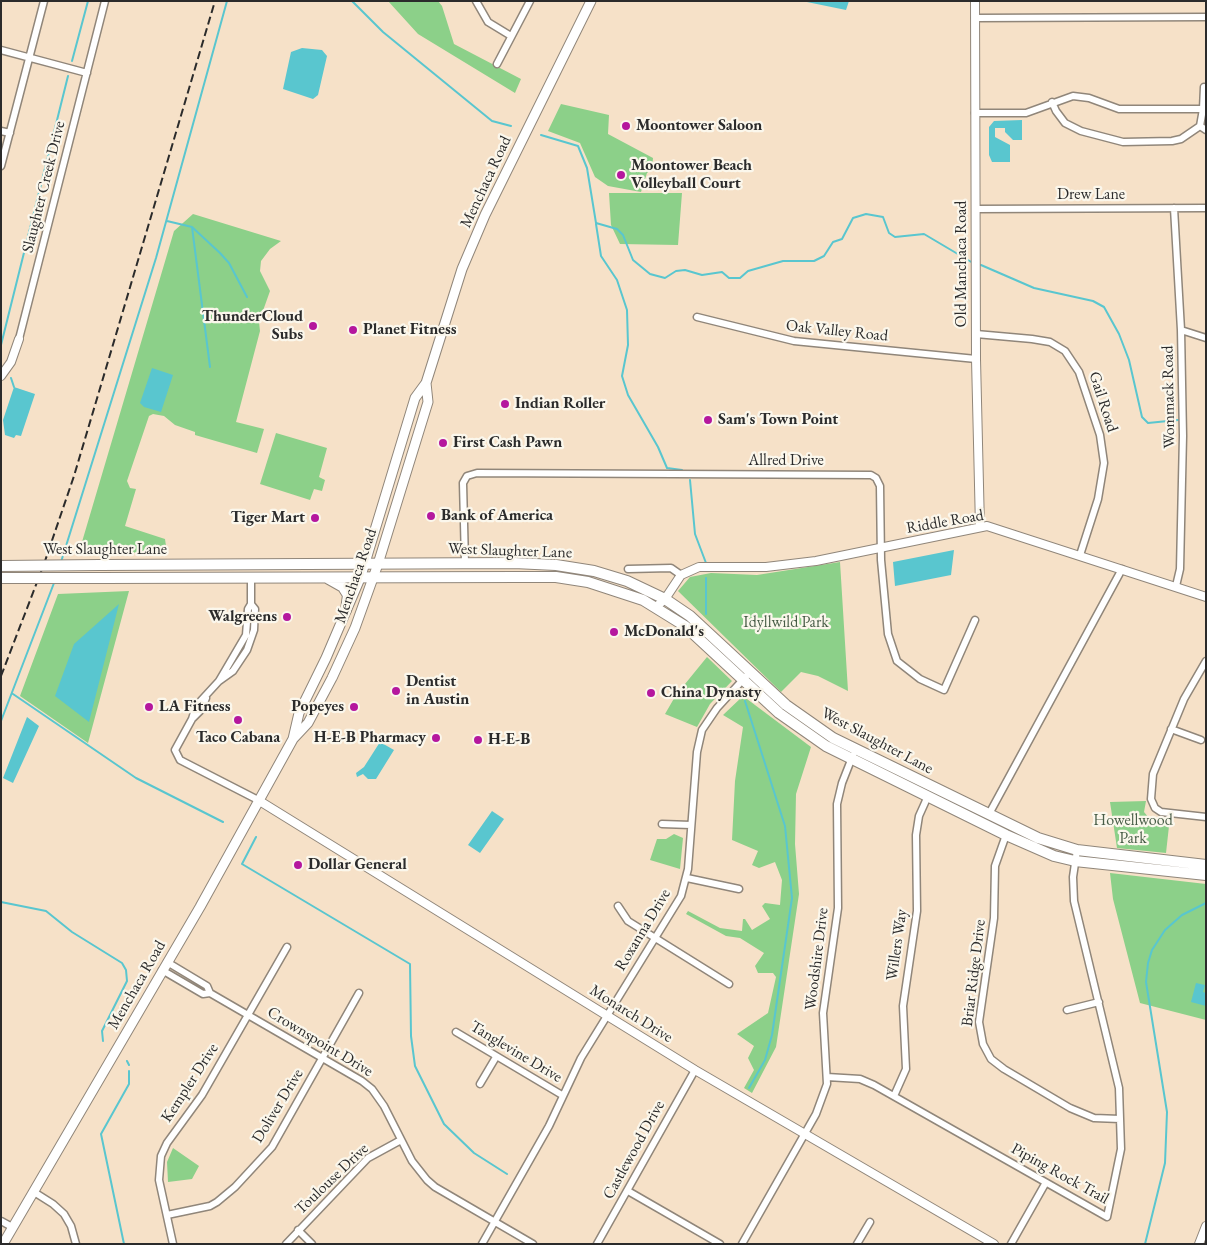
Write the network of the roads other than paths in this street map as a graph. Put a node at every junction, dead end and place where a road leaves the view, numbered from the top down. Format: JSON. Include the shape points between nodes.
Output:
{"nodes":[{"id":1,"x":44,"y":1,"type":"edge"},
{"id":2,"x":105,"y":1,"type":"edge"},
{"id":3,"x":476,"y":1,"type":"edge"},
{"id":4,"x":530,"y":1,"type":"edge"},
{"id":5,"x":591,"y":1,"type":"edge"},
{"id":6,"x":975,"y":1,"type":"edge"},
{"id":7,"x":1206,"y":17,"type":"edge"},
{"id":8,"x":975,"y":18,"type":"junction"},
{"id":9,"x":511,"y":36,"type":"junction"},
{"id":10,"x":1,"y":50,"type":"edge"},
{"id":11,"x":29,"y":58,"type":"junction"},
{"id":12,"x":497,"y":64,"type":"dead end"},
{"id":13,"x":87,"y":72,"type":"junction"},
{"id":14,"x":1204,"y":87,"type":"dead end"},
{"id":15,"x":1052,"y":102,"type":"junction"},
{"id":16,"x":1204,"y":109,"type":"junction"},
{"id":17,"x":976,"y":113,"type":"junction"},
{"id":18,"x":1200,"y":126,"type":"junction"},
{"id":19,"x":1206,"y":130,"type":"edge"},
{"id":20,"x":1,"y":131,"type":"edge"},
{"id":21,"x":10,"y":133,"type":"junction"},
{"id":22,"x":1,"y":166,"type":"edge"},
{"id":23,"x":1174,"y":208,"type":"junction"},
{"id":24,"x":1206,"y":208,"type":"edge"},
{"id":25,"x":976,"y":209,"type":"junction"},
{"id":26,"x":697,"y":318,"type":"dead end"},
{"id":27,"x":1181,"y":330,"type":"junction"},
{"id":28,"x":976,"y":334,"type":"junction"},
{"id":29,"x":1206,"y":338,"type":"edge"},
{"id":30,"x":19,"y":339,"type":"joint"},
{"id":31,"x":976,"y":359,"type":"junction"},
{"id":32,"x":1,"y":376,"type":"edge"},
{"id":33,"x":426,"y":382,"type":"junction"},
{"id":34,"x":980,"y":527,"type":"junction"},
{"id":35,"x":881,"y":548,"type":"junction"},
{"id":36,"x":1080,"y":555,"type":"junction"},
{"id":37,"x":465,"y":563,"type":"junction"},
{"id":38,"x":365,"y":564,"type":"junction"},
{"id":39,"x":378,"y":564,"type":"junction"},
{"id":40,"x":537,"y":564,"type":"junction"},
{"id":41,"x":1,"y":566,"type":"edge"},
{"id":42,"x":628,"y":569,"type":"dead end"},
{"id":43,"x":1122,"y":569,"type":"junction"},
{"id":44,"x":681,"y":575,"type":"junction"},
{"id":45,"x":361,"y":576,"type":"junction"},
{"id":46,"x":518,"y":576,"type":"junction"},
{"id":47,"x":251,"y":577,"type":"junction"},
{"id":48,"x":323,"y":577,"type":"junction"},
{"id":49,"x":374,"y":577,"type":"junction"},
{"id":50,"x":1,"y":578,"type":"edge"},
{"id":51,"x":1176,"y":586,"type":"junction"},
{"id":52,"x":1206,"y":597,"type":"edge"},
{"id":53,"x":665,"y":600,"type":"junction"},
{"id":54,"x":656,"y":607,"type":"junction"},
{"id":55,"x":346,"y":610,"type":"junction"},
{"id":56,"x":975,"y":620,"type":"dead end"},
{"id":57,"x":1206,"y":661,"type":"edge"},
{"id":58,"x":747,"y":676,"type":"junction"},
{"id":59,"x":1172,"y":728,"type":"junction"},
{"id":60,"x":293,"y":739,"type":"junction"},
{"id":61,"x":1200,"y":740,"type":"dead end"},
{"id":62,"x":856,"y":750,"type":"junction"},
{"id":63,"x":851,"y":760,"type":"junction"},
{"id":64,"x":928,"y":796,"type":"junction"},
{"id":65,"x":258,"y":800,"type":"junction"},
{"id":66,"x":989,"y":814,"type":"junction"},
{"id":67,"x":1206,"y":817,"type":"edge"},
{"id":68,"x":662,"y":824,"type":"dead end"},
{"id":69,"x":691,"y":826,"type":"junction"},
{"id":70,"x":1006,"y":835,"type":"junction"},
{"id":71,"x":1076,"y":855,"type":"junction"},
{"id":72,"x":1206,"y":864,"type":"edge"},
{"id":73,"x":1206,"y":875,"type":"edge"},
{"id":74,"x":687,"y":878,"type":"junction"},
{"id":75,"x":739,"y":889,"type":"dead end"},
{"id":76,"x":618,"y":906,"type":"dead end"},
{"id":77,"x":655,"y":939,"type":"junction"},
{"id":78,"x":287,"y":947,"type":"dead end"},
{"id":79,"x":164,"y":966,"type":"junction"},
{"id":80,"x":729,"y":984,"type":"dead end"},
{"id":81,"x":359,"y":993,"type":"dead end"},
{"id":82,"x":1099,"y":1002,"type":"junction"},
{"id":83,"x":1067,"y":1010,"type":"dead end"},
{"id":84,"x":247,"y":1016,"type":"junction"},
{"id":85,"x":608,"y":1016,"type":"junction"},
{"id":86,"x":456,"y":1032,"type":"dead end"},
{"id":87,"x":496,"y":1057,"type":"junction"},
{"id":88,"x":323,"y":1058,"type":"junction"},
{"id":89,"x":695,"y":1070,"type":"junction"},
{"id":90,"x":827,"y":1077,"type":"junction"},
{"id":91,"x":480,"y":1084,"type":"dead end"},
{"id":92,"x":562,"y":1095,"type":"junction"},
{"id":93,"x":894,"y":1096,"type":"junction"},
{"id":94,"x":1120,"y":1119,"type":"junction"},
{"id":95,"x":804,"y":1135,"type":"junction"},
{"id":96,"x":402,"y":1140,"type":"junction"},
{"id":97,"x":1045,"y":1184,"type":"junction"},
{"id":98,"x":628,"y":1191,"type":"junction"},
{"id":99,"x":34,"y":1192,"type":"junction"},
{"id":100,"x":167,"y":1215,"type":"junction"},
{"id":101,"x":1,"y":1221,"type":"edge"},
{"id":102,"x":494,"y":1222,"type":"junction"},
{"id":103,"x":870,"y":1222,"type":"dead end"},
{"id":104,"x":1206,"y":1226,"type":"edge"},
{"id":105,"x":12,"y":1227,"type":"junction"},
{"id":106,"x":298,"y":1230,"type":"junction"},
{"id":107,"x":3,"y":1244,"type":"edge"},
{"id":108,"x":76,"y":1244,"type":"edge"},
{"id":109,"x":173,"y":1244,"type":"edge"},
{"id":110,"x":286,"y":1244,"type":"edge"},
{"id":111,"x":312,"y":1244,"type":"edge"},
{"id":112,"x":482,"y":1244,"type":"edge"},
{"id":113,"x":533,"y":1244,"type":"edge"},
{"id":114,"x":597,"y":1244,"type":"edge"},
{"id":115,"x":720,"y":1244,"type":"edge"},
{"id":116,"x":742,"y":1244,"type":"edge"},
{"id":117,"x":857,"y":1244,"type":"edge"},
{"id":118,"x":994,"y":1244,"type":"edge"},
{"id":119,"x":1011,"y":1244,"type":"edge"},
{"id":120,"x":1199,"y":1244,"type":"edge"}],
"edges":[{"from":1,"to":11,"type":"street"},
{"from":2,"to":13,"type":"street","name":"Slaughter Creek Drive"},
{"from":3,"to":9,"type":"street","via":[[488,22]]},
{"from":4,"to":9,"type":"street"},
{"from":5,"to":33,"type":"main road","name":"Menchaca Road","via":[[462,269]]},
{"from":6,"to":8,"type":"street","name":"Old Manchaca Road"},
{"from":7,"to":8,"type":"street"},
{"from":8,"to":17,"type":"street","name":"Old Manchaca Road"},
{"from":9,"to":12,"type":"street"},
{"from":10,"to":11,"type":"street"},
{"from":11,"to":13,"type":"street"},
{"from":11,"to":21,"type":"street"},
{"from":13,"to":30,"type":"street","name":"Slaughter Creek Drive"},
{"from":14,"to":16,"type":"street"},
{"from":15,"to":16,"type":"street","via":[[1073,96],[1094,99],[1119,109]]},
{"from":15,"to":17,"type":"street","via":[[1026,113]]},
{"from":15,"to":18,"type":"street","via":[[1058,115],[1070,126],[1123,142],[1177,140]]},
{"from":16,"to":18,"type":"street"},
{"from":17,"to":25,"type":"street","name":"Old Manchaca Road"},
{"from":18,"to":19,"type":"street"},
{"from":20,"to":21,"type":"street"},
{"from":21,"to":22,"type":"street"},
{"from":23,"to":24,"type":"street","name":"Drew Lane"},
{"from":23,"to":25,"type":"street","name":"Drew Lane"},
{"from":23,"to":27,"type":"street","name":"Wommack Road"},
{"from":25,"to":28,"type":"street","name":"Old Manchaca Road"},
{"from":26,"to":31,"type":"street","name":"Oak Valley Road","via":[[794,341]]},
{"from":27,"to":29,"type":"street"},
{"from":27,"to":51,"type":"street","name":"Wommack Road","via":[[1183,500],[1180,569]]},
{"from":28,"to":31,"type":"street","name":"Old Manchaca Road"},
{"from":28,"to":36,"type":"street","name":"Gail Road","via":[[1050,342],[1065,351],[1079,372],[1100,435],[1104,463],[1098,499]]},
{"from":30,"to":32,"type":"street","name":"Slaughter Creek Drive","via":[[11,362]]},
{"from":31,"to":34,"type":"street","name":"Old Manchaca Road"},
{"from":33,"to":38,"type":"main road","name":"Menchaca Road","via":[[415,398]]},
{"from":33,"to":39,"type":"main road","name":"Menchaca Road","via":[[428,402]]},
{"from":34,"to":35,"type":"street","name":"Riddle Road"},
{"from":34,"to":36,"type":"street","name":"Riddle Road","via":[[994,528]]},
{"from":35,"to":37,"type":"street","name":"Allred Drive","via":[[880,486],[871,475],[477,473],[467,476],[463,483]]},
{"from":35,"to":44,"type":"street","name":"Riddle Road","via":[[766,568],[700,567]]},
{"from":35,"to":56,"type":"street","name":"Allred Drive","via":[[890,644],[904,668],[944,690]]},
{"from":36,"to":43,"type":"street","name":"Riddle Road"},
{"from":37,"to":39,"type":"main road","name":"West Slaughter Lane"},
{"from":37,"to":40,"type":"main road","name":"West Slaughter Lane"},
{"from":38,"to":39,"type":"main road","name":"West Slaughter Lane"},
{"from":38,"to":41,"type":"main road","name":"West Slaughter Lane","bridge":true},
{"from":38,"to":45,"type":"main road","name":"Menchaca Road"},
{"from":39,"to":49,"type":"main road","name":"Menchaca Road"},
{"from":40,"to":46,"type":"main road"},
{"from":40,"to":53,"type":"main road","name":"West Slaughter Lane","via":[[594,571],[627,581]]},
{"from":42,"to":44,"type":"street","via":[[671,568]]},
{"from":43,"to":51,"type":"street","name":"Riddle Road"},
{"from":43,"to":66,"type":"street"},
{"from":44,"to":53,"type":"street"},
{"from":45,"to":48,"type":"main road","name":"West Slaughter Lane"},
{"from":45,"to":49,"type":"main road","name":"West Slaughter Lane"},
{"from":45,"to":55,"type":"main road","name":"Menchaca Road"},
{"from":46,"to":49,"type":"main road","name":"West Slaughter Lane"},
{"from":46,"to":54,"type":"main road","name":"West Slaughter Lane","via":[[588,582],[626,593]]},
{"from":47,"to":48,"type":"main road","name":"West Slaughter Lane"},
{"from":47,"to":50,"type":"main road","name":"West Slaughter Lane","bridge":true},
{"from":47,"to":65,"type":"street","via":[[246,635],[175,750],[180,760]]},
{"from":48,"to":55,"type":"main road","via":[[343,587],[348,595]]},
{"from":49,"to":60,"type":"main road","name":"Menchaca Road","via":[[332,678],[308,723]]},
{"from":51,"to":52,"type":"street","name":"Riddle Road"},
{"from":53,"to":54,"type":"street"},
{"from":53,"to":58,"type":"main road","name":"West Slaughter Lane","via":[[712,634]]},
{"from":54,"to":58,"type":"main road","name":"West Slaughter Lane","via":[[686,626]]},
{"from":55,"to":60,"type":"main road","name":"Menchaca Road","via":[[299,713]]},
{"from":57,"to":59,"type":"street"},
{"from":58,"to":62,"type":"main road","name":"West Slaughter Lane","via":[[813,726]]},
{"from":58,"to":63,"type":"main road","name":"West Slaughter Lane","via":[[779,713]]},
{"from":58,"to":69,"type":"street","name":"Roxanna Drive","via":[[717,708],[702,730]]},
{"from":59,"to":61,"type":"street"},
{"from":59,"to":67,"type":"street","via":[[1153,774],[1151,799],[1161,812]]},
{"from":60,"to":65,"type":"main road","name":"Menchaca Road"},
{"from":62,"to":63,"type":"street","name":"Woodshire Drive"},
{"from":62,"to":66,"type":"main road","name":"West Slaughter Lane"},
{"from":63,"to":64,"type":"main road","name":"West Slaughter Lane"},
{"from":63,"to":90,"type":"street","name":"Woodshire Drive","via":[[838,804],[838,908],[823,1013]]},
{"from":64,"to":70,"type":"main road","name":"West Slaughter Lane"},
{"from":64,"to":93,"type":"street","name":"Willers Way","via":[[919,816],[916,835],[916,911],[903,1006],[906,1069]]},
{"from":65,"to":79,"type":"main road","name":"Menchaca Road"},
{"from":65,"to":85,"type":"street","name":"Monarch Drive"},
{"from":66,"to":71,"type":"main road","name":"West Slaughter Lane"},
{"from":68,"to":69,"type":"street"},
{"from":69,"to":74,"type":"street","name":"Roxanna Drive"},
{"from":70,"to":71,"type":"main road","name":"West Slaughter Lane","via":[[1054,856]]},
{"from":70,"to":94,"type":"street","name":"Briar Ridge Drive","via":[[995,866],[994,918],[979,1022],[983,1044],[991,1058],[1004,1069],[1070,1108],[1094,1118]]},
{"from":71,"to":72,"type":"main road","name":"West Slaughter Lane"},
{"from":71,"to":73,"type":"main road","name":"West Slaughter Lane"},
{"from":71,"to":82,"type":"street","name":"Piping Rock Trail","via":[[1072,885],[1074,901]]},
{"from":74,"to":75,"type":"street"},
{"from":74,"to":77,"type":"street","name":"Roxanna Drive","via":[[681,896]]},
{"from":76,"to":77,"type":"street","via":[[628,921]]},
{"from":77,"to":80,"type":"street"},
{"from":77,"to":85,"type":"street","name":"Roxanna Drive"},
{"from":78,"to":84,"type":"street","name":"Kempler Drive"},
{"from":79,"to":84,"type":"street","name":"Crownspoint Drive","via":[[202,994],[210,993]]},
{"from":79,"to":99,"type":"main road","name":"Menchaca Road"},
{"from":81,"to":88,"type":"street","name":"Doliver Drive"},
{"from":82,"to":83,"type":"street"},
{"from":82,"to":94,"type":"street","name":"Piping Rock Trail","via":[[1118,1077]]},
{"from":84,"to":88,"type":"street","name":"Crownspoint Drive"},
{"from":84,"to":100,"type":"street","name":"Kempler Drive","via":[[202,1095],[164,1150],[159,1180]]},
{"from":85,"to":89,"type":"street","name":"Monarch Drive"},
{"from":85,"to":92,"type":"street","name":"Roxanna Drive"},
{"from":86,"to":87,"type":"street","name":"Tanglevine Drive"},
{"from":87,"to":91,"type":"street"},
{"from":87,"to":92,"type":"street","name":"Tanglevine Drive"},
{"from":88,"to":96,"type":"street","name":"Crownspoint Drive","via":[[372,1089]]},
{"from":88,"to":100,"type":"street","name":"Doliver Drive","via":[[272,1147],[234,1187],[210,1206]]},
{"from":89,"to":95,"type":"street","name":"Monarch Drive"},
{"from":89,"to":98,"type":"street","name":"Castlewood Drive"},
{"from":90,"to":93,"type":"street","name":"Piping Rock Trail","via":[[860,1079]]},
{"from":90,"to":95,"type":"street","name":"Woodshire Drive","via":[[822,1102]]},
{"from":92,"to":102,"type":"street","name":"Roxanna Drive","via":[[549,1126]]},
{"from":93,"to":97,"type":"street","name":"Piping Rock Trail"},
{"from":94,"to":97,"type":"street","name":"Piping Rock Trail","via":[[1120,1157],[1106,1218]]},
{"from":95,"to":116,"type":"street","name":"Woodshire Drive"},
{"from":95,"to":118,"type":"street","name":"Monarch Drive"},
{"from":96,"to":102,"type":"street","name":"Crownspoint Drive","via":[[412,1161],[435,1187]]},
{"from":96,"to":106,"type":"street","name":"Toulouse Drive","via":[[368,1158]]},
{"from":97,"to":119,"type":"street"},
{"from":98,"to":114,"type":"street","name":"Castlewood Drive"},
{"from":98,"to":115,"type":"street"},
{"from":99,"to":105,"type":"main road","name":"Menchaca Road"},
{"from":99,"to":108,"type":"street","via":[[64,1214]]},
{"from":100,"to":109,"type":"street","name":"Kempler Drive"},
{"from":101,"to":105,"type":"street"},
{"from":102,"to":112,"type":"street","name":"Roxanna Drive"},
{"from":102,"to":113,"type":"street","name":"Crownspoint Drive"},
{"from":103,"to":117,"type":"street"},
{"from":104,"to":120,"type":"street"},
{"from":105,"to":107,"type":"main road","name":"Menchaca Road"},
{"from":106,"to":110,"type":"street","name":"Toulouse Drive"},
{"from":106,"to":111,"type":"street"}]}
